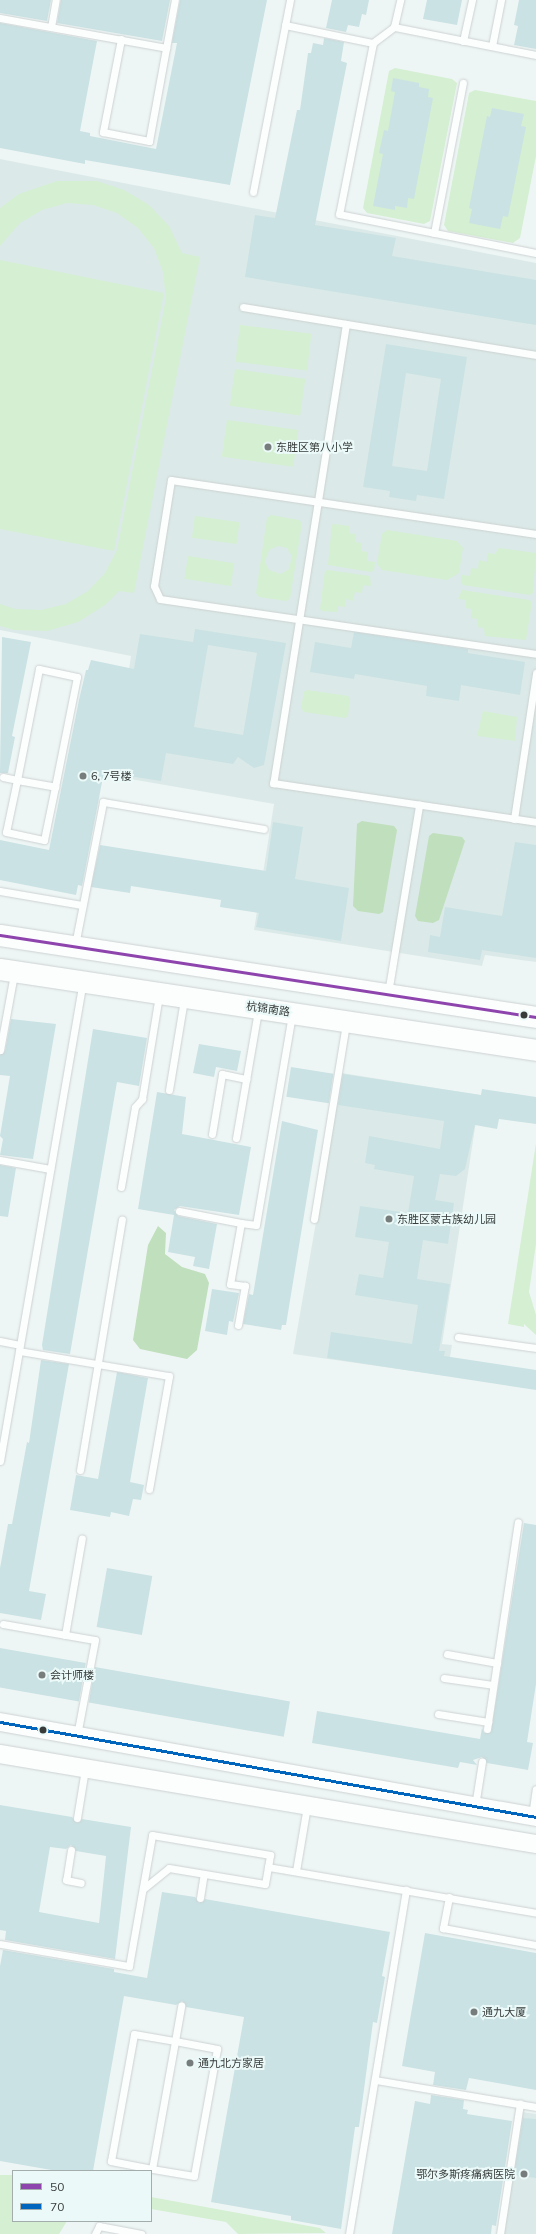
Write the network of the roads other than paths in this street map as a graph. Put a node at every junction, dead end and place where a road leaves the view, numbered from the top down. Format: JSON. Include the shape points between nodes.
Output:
{"nodes":[{"id":1,"x":56,"y":0,"type":"edge"},
{"id":2,"x":175,"y":0,"type":"edge"},
{"id":3,"x":290,"y":0,"type":"edge"},
{"id":4,"x":400,"y":0,"type":"edge"},
{"id":5,"x":472,"y":0,"type":"edge"},
{"id":6,"x":501,"y":0,"type":"edge"},
{"id":7,"x":0,"y":18,"type":"edge"},
{"id":8,"x":285,"y":25,"type":"junction"},
{"id":9,"x":51,"y":26,"type":"junction"},
{"id":10,"x":394,"y":27,"type":"junction"},
{"id":11,"x":121,"y":39,"type":"junction"},
{"id":12,"x":463,"y":41,"type":"junction"},
{"id":13,"x":373,"y":43,"type":"junction"},
{"id":14,"x":492,"y":46,"type":"junction"},
{"id":15,"x":166,"y":48,"type":"junction"},
{"id":16,"x":536,"y":55,"type":"edge"},
{"id":17,"x":463,"y":83,"type":"dead end"},
{"id":18,"x":253,"y":192,"type":"dead end"},
{"id":19,"x":434,"y":233,"type":"junction"},
{"id":20,"x":536,"y":251,"type":"edge"},
{"id":21,"x":242,"y":307,"type":"dead end"},
{"id":22,"x":346,"y":324,"type":"junction"},
{"id":23,"x":536,"y":355,"type":"edge"},
{"id":24,"x":319,"y":503,"type":"junction"},
{"id":25,"x":536,"y":534,"type":"edge"},
{"id":26,"x":300,"y":619,"type":"junction"},
{"id":27,"x":536,"y":654,"type":"edge"},
{"id":28,"x":536,"y":673,"type":"edge"},
{"id":29,"x":3,"y":777,"type":"dead end"},
{"id":30,"x":16,"y":780,"type":"junction"},
{"id":31,"x":55,"y":787,"type":"junction"},
{"id":32,"x":419,"y":805,"type":"junction"},
{"id":33,"x":514,"y":819,"type":"junction"},
{"id":34,"x":536,"y":822,"type":"edge"},
{"id":35,"x":264,"y":829,"type":"dead end"},
{"id":36,"x":0,"y":891,"type":"edge"},
{"id":37,"x":82,"y":905,"type":"junction"},
{"id":38,"x":0,"y":935,"type":"edge"},
{"id":39,"x":75,"y":947,"type":"junction"},
{"id":40,"x":7,"y":970,"type":"edge"},
{"id":41,"x":82,"y":982,"type":"junction"},
{"id":42,"x":159,"y":993,"type":"junction"},
{"id":43,"x":388,"y":995,"type":"junction"},
{"id":44,"x":184,"y":997,"type":"junction"},
{"id":45,"x":258,"y":1008,"type":"junction"},
{"id":46,"x":292,"y":1013,"type":"junction"},
{"id":47,"x":536,"y":1018,"type":"edge"},
{"id":48,"x":346,"y":1021,"type":"junction"},
{"id":49,"x":0,"y":1050,"type":"edge"},
{"id":50,"x":536,"y":1050,"type":"edge"},
{"id":51,"x":246,"y":1079,"type":"junction"},
{"id":52,"x":169,"y":1090,"type":"dead end"},
{"id":53,"x":212,"y":1134,"type":"dead end"},
{"id":54,"x":236,"y":1138,"type":"dead end"},
{"id":55,"x":0,"y":1160,"type":"edge"},
{"id":56,"x":50,"y":1168,"type":"junction"},
{"id":57,"x":121,"y":1187,"type":"dead end"},
{"id":58,"x":179,"y":1211,"type":"dead end"},
{"id":59,"x":314,"y":1219,"type":"dead end"},
{"id":60,"x":122,"y":1220,"type":"dead end"},
{"id":61,"x":241,"y":1223,"type":"junction"},
{"id":62,"x":238,"y":1324,"type":"dead end"},
{"id":63,"x":458,"y":1337,"type":"dead end"},
{"id":64,"x":0,"y":1341,"type":"edge"},
{"id":65,"x":19,"y":1348,"type":"junction"},
{"id":66,"x":536,"y":1348,"type":"edge"},
{"id":67,"x":97,"y":1364,"type":"junction"},
{"id":68,"x":0,"y":1461,"type":"edge"},
{"id":69,"x":80,"y":1470,"type":"dead end"},
{"id":70,"x":149,"y":1490,"type":"dead end"},
{"id":71,"x":518,"y":1522,"type":"dead end"},
{"id":72,"x":82,"y":1538,"type":"dead end"},
{"id":73,"x":3,"y":1624,"type":"dead end"},
{"id":74,"x":65,"y":1635,"type":"junction"},
{"id":75,"x":447,"y":1654,"type":"dead end"},
{"id":76,"x":497,"y":1663,"type":"junction"},
{"id":77,"x":444,"y":1678,"type":"dead end"},
{"id":78,"x":493,"y":1685,"type":"junction"},
{"id":79,"x":438,"y":1714,"type":"dead end"},
{"id":80,"x":0,"y":1722,"type":"edge"},
{"id":81,"x":77,"y":1736,"type":"junction"},
{"id":82,"x":0,"y":1754,"type":"edge"},
{"id":83,"x":482,"y":1762,"type":"dead end"},
{"id":84,"x":85,"y":1768,"type":"junction"},
{"id":85,"x":536,"y":1789,"type":"edge"},
{"id":86,"x":308,"y":1806,"type":"junction"},
{"id":87,"x":475,"y":1806,"type":"junction"},
{"id":88,"x":534,"y":1816,"type":"edge"},
{"id":89,"x":76,"y":1818,"type":"dead end"},
{"id":90,"x":536,"y":1844,"type":"edge"},
{"id":91,"x":71,"y":1850,"type":"dead end"},
{"id":92,"x":268,"y":1867,"type":"junction"},
{"id":93,"x":296,"y":1871,"type":"junction"},
{"id":94,"x":204,"y":1874,"type":"junction"},
{"id":95,"x":81,"y":1883,"type":"dead end"},
{"id":96,"x":143,"y":1889,"type":"junction"},
{"id":97,"x":406,"y":1890,"type":"junction"},
{"id":98,"x":449,"y":1897,"type":"junction"},
{"id":99,"x":200,"y":1898,"type":"dead end"},
{"id":100,"x":536,"y":1913,"type":"edge"},
{"id":101,"x":0,"y":1944,"type":"edge"},
{"id":102,"x":536,"y":1945,"type":"edge"},
{"id":103,"x":181,"y":2006,"type":"dead end"},
{"id":104,"x":175,"y":2041,"type":"junction"},
{"id":105,"x":375,"y":2080,"type":"junction"},
{"id":106,"x":520,"y":2104,"type":"junction"},
{"id":107,"x":536,"y":2106,"type":"edge"},
{"id":108,"x":152,"y":2169,"type":"junction"},
{"id":109,"x":95,"y":2234,"type":"edge"},
{"id":110,"x":141,"y":2234,"type":"edge"},
{"id":111,"x":349,"y":2234,"type":"edge"},
{"id":112,"x":500,"y":2234,"type":"edge"}],
"edges":[{"from":1,"to":9,"type":"lane"},
{"from":2,"to":15,"type":"lane"},
{"from":3,"to":8,"type":"lane"},
{"from":4,"to":10,"type":"lane"},
{"from":5,"to":12,"type":"lane"},
{"from":6,"to":14,"type":"lane"},
{"from":7,"to":9,"type":"lane"},
{"from":8,"to":13,"type":"lane"},
{"from":8,"to":18,"type":"lane"},
{"from":9,"to":11,"type":"lane"},
{"from":10,"to":12,"type":"lane"},
{"from":10,"to":13,"type":"lane"},
{"from":11,"to":15,"type":"lane"},
{"from":11,"to":15,"type":"lane","via":[[103,132],[149,141]]},
{"from":12,"to":14,"type":"lane"},
{"from":13,"to":19,"type":"lane","via":[[339,214]]},
{"from":14,"to":16,"type":"lane"},
{"from":17,"to":19,"type":"lane"},
{"from":19,"to":20,"type":"lane"},
{"from":21,"to":22,"type":"lane"},
{"from":22,"to":23,"type":"lane"},
{"from":22,"to":24,"type":"lane"},
{"from":24,"to":25,"type":"lane"},
{"from":24,"to":26,"type":"lane"},
{"from":24,"to":26,"type":"lane","via":[[171,480],[154,586],[160,599]]},
{"from":26,"to":27,"type":"lane"},
{"from":26,"to":32,"type":"lane","via":[[274,783]]},
{"from":28,"to":33,"type":"lane"},
{"from":29,"to":30,"type":"lane"},
{"from":30,"to":31,"type":"lane"},
{"from":30,"to":31,"type":"lane","via":[[6,832],[44,840]]},
{"from":30,"to":31,"type":"lane","via":[[39,669],[77,676]]},
{"from":32,"to":33,"type":"lane"},
{"from":32,"to":43,"type":"lane"},
{"from":33,"to":34,"type":"lane"},
{"from":35,"to":37,"type":"lane","via":[[103,802]]},
{"from":36,"to":37,"type":"lane"},
{"from":37,"to":39,"type":"lane"},
{"from":38,"to":39,"type":"main road"},
{"from":39,"to":43,"type":"main road"},
{"from":40,"to":41,"type":"main road","name":"杭锦南路"},
{"from":40,"to":49,"type":"lane"},
{"from":41,"to":42,"type":"main road","name":"杭锦南路"},
{"from":41,"to":56,"type":"lane"},
{"from":42,"to":44,"type":"main road","name":"杭锦南路"},
{"from":42,"to":57,"type":"lane","via":[[142,1099],[135,1107]]},
{"from":43,"to":47,"type":"main road"},
{"from":44,"to":45,"type":"main road","name":"杭锦南路"},
{"from":44,"to":52,"type":"lane"},
{"from":45,"to":46,"type":"main road","name":"杭锦南路"},
{"from":45,"to":51,"type":"lane"},
{"from":46,"to":48,"type":"main road","name":"杭锦南路"},
{"from":46,"to":61,"type":"lane","via":[[256,1225]]},
{"from":48,"to":50,"type":"main road","name":"杭锦南路"},
{"from":48,"to":59,"type":"lane"},
{"from":51,"to":53,"type":"lane","via":[[222,1074]]},
{"from":51,"to":54,"type":"lane"},
{"from":55,"to":56,"type":"lane"},
{"from":56,"to":65,"type":"lane"},
{"from":58,"to":61,"type":"lane"},
{"from":60,"to":67,"type":"lane"},
{"from":61,"to":62,"type":"lane","via":[[230,1284],[245,1286]]},
{"from":63,"to":66,"type":"lane"},
{"from":64,"to":65,"type":"lane"},
{"from":65,"to":67,"type":"lane"},
{"from":65,"to":68,"type":"lane"},
{"from":67,"to":69,"type":"lane"},
{"from":67,"to":70,"type":"lane","via":[[169,1376]]},
{"from":71,"to":76,"type":"lane"},
{"from":72,"to":74,"type":"lane"},
{"from":73,"to":74,"type":"lane"},
{"from":74,"to":81,"type":"lane","via":[[95,1640]]},
{"from":75,"to":76,"type":"lane"},
{"from":76,"to":78,"type":"lane"},
{"from":77,"to":78,"type":"lane"},
{"from":78,"to":79,"type":"lane","via":[[487,1725]]},
{"from":80,"to":81,"type":"street"},
{"from":81,"to":87,"type":"street"},
{"from":82,"to":84,"type":"street"},
{"from":83,"to":87,"type":"lane"},
{"from":84,"to":86,"type":"street"},
{"from":84,"to":89,"type":"lane"},
{"from":85,"to":88,"type":"lane"},
{"from":86,"to":90,"type":"street"},
{"from":86,"to":93,"type":"lane"},
{"from":87,"to":88,"type":"street"},
{"from":91,"to":95,"type":"lane","via":[[66,1880]]},
{"from":92,"to":93,"type":"lane"},
{"from":92,"to":94,"type":"lane","via":[[265,1884]]},
{"from":92,"to":96,"type":"lane","via":[[270,1855],[152,1835]]},
{"from":93,"to":97,"type":"lane"},
{"from":94,"to":96,"type":"lane","via":[[169,1868]]},
{"from":94,"to":99,"type":"lane"},
{"from":96,"to":101,"type":"lane","via":[[129,1966]]},
{"from":97,"to":98,"type":"lane"},
{"from":97,"to":105,"type":"lane"},
{"from":98,"to":100,"type":"lane"},
{"from":98,"to":102,"type":"lane","via":[[443,1928]]},
{"from":103,"to":104,"type":"lane"},
{"from":104,"to":108,"type":"lane"},
{"from":104,"to":108,"type":"lane","via":[[134,2034],[111,2161]]},
{"from":104,"to":108,"type":"lane","via":[[217,2049],[194,2176]]},
{"from":105,"to":106,"type":"lane"},
{"from":105,"to":111,"type":"lane"},
{"from":106,"to":107,"type":"lane"},
{"from":106,"to":112,"type":"lane"},
{"from":109,"to":110,"type":"lane","via":[[99,2226]]}]}
